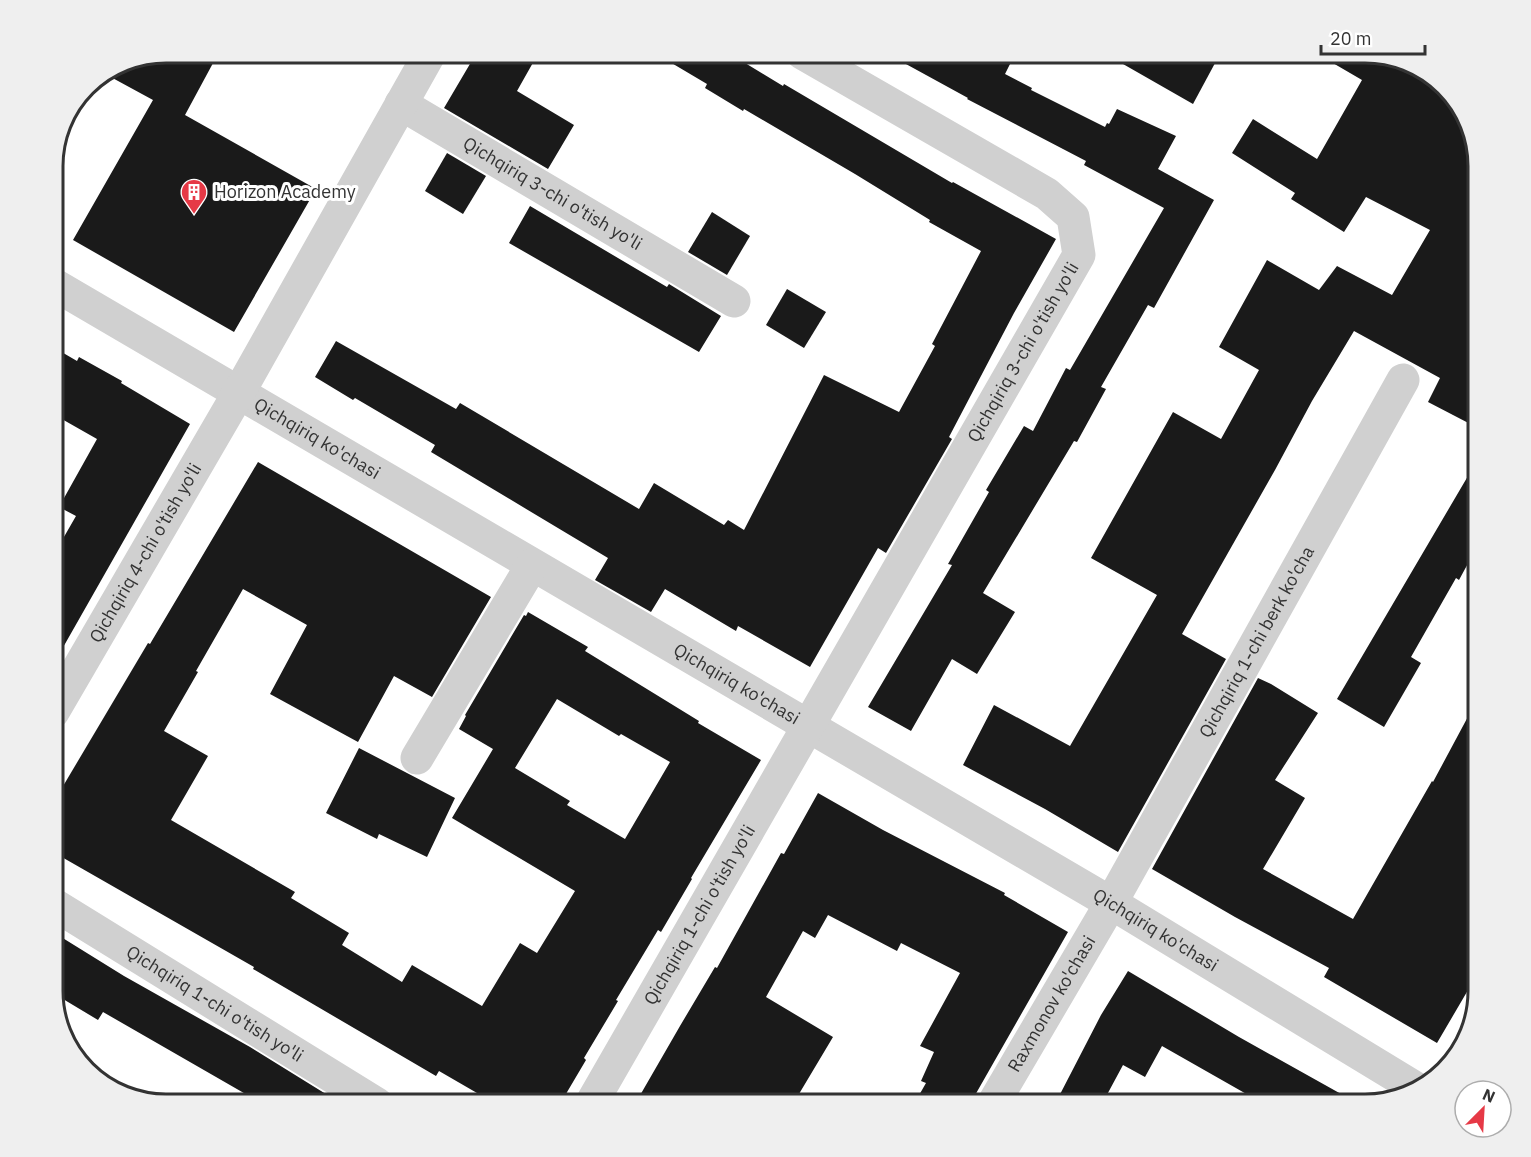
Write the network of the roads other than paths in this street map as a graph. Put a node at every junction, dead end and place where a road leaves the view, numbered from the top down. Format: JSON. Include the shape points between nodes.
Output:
{"nodes":[{"id":1,"x":424,"y":63,"type":"edge"},
{"id":2,"x":821,"y":63,"type":"edge"},
{"id":3,"x":401,"y":104,"type":"junction"},
{"id":4,"x":63,"y":290,"type":"edge"},
{"id":5,"x":734,"y":301,"type":"dead end"},
{"id":6,"x":1403,"y":380,"type":"dead end"},
{"id":7,"x":238,"y":394,"type":"junction"},
{"id":8,"x":532,"y":565,"type":"junction"},
{"id":9,"x":63,"y":694,"type":"edge"},
{"id":10,"x":808,"y":727,"type":"junction"},
{"id":11,"x":417,"y":758,"type":"dead end"},
{"id":12,"x":1111,"y":903,"type":"junction"},
{"id":13,"x":63,"y":910,"type":"edge"},
{"id":14,"x":1408,"y":1084,"type":"edge"},
{"id":15,"x":361,"y":1094,"type":"edge"},
{"id":16,"x":597,"y":1094,"type":"edge"},
{"id":17,"x":999,"y":1094,"type":"edge"}],
"edges":[{"from":1,"to":3,"type":"street"},
{"from":2,"to":10,"type":"street","name":"Qichqiriq 3-chi o'tish yo'li","via":[[1047,194],[1072,217],[1079,255]]},
{"from":3,"to":5,"type":"street","name":"Qichqiriq 3-chi o'tish yo'li"},
{"from":3,"to":7,"type":"street"},
{"from":4,"to":7,"type":"street","name":"Qichqiriq ko'chasi"},
{"from":6,"to":12,"type":"street","name":"Qichqiriq 1-chi berk ko'cha"},
{"from":7,"to":8,"type":"street","name":"Qichqiriq ko'chasi"},
{"from":7,"to":9,"type":"street","name":"Qichqiriq 4-chi o'tish yo'li"},
{"from":8,"to":10,"type":"street","name":"Qichqiriq ko'chasi"},
{"from":8,"to":11,"type":"street"},
{"from":10,"to":12,"type":"street","name":"Qichqiriq ko'chasi"},
{"from":10,"to":16,"type":"street","name":"Qichqiriq 1-chi o'tish yo'li"},
{"from":12,"to":14,"type":"street","name":"Qichqiriq ko'chasi"},
{"from":12,"to":17,"type":"street","name":"Raxmonov ko'chasi"},
{"from":13,"to":15,"type":"street","name":"Qichqiriq 1-chi o'tish yo'li"}]}
